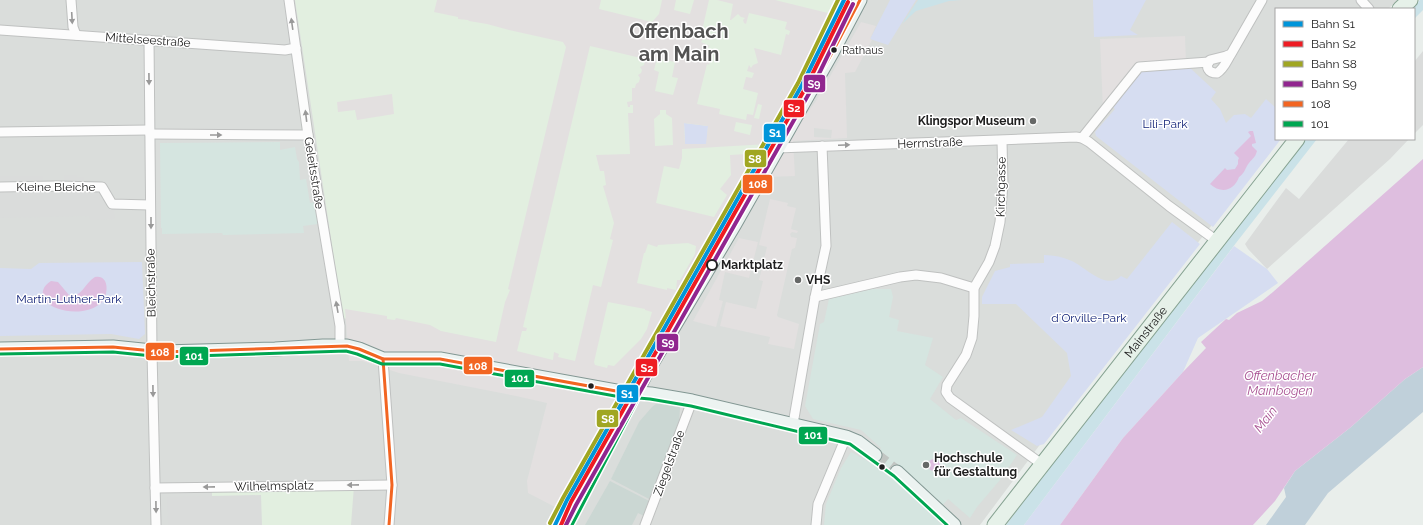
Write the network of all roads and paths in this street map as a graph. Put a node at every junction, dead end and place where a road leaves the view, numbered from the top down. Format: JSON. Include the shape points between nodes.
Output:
{"nodes":[{"id":1,"x":72,"y":0,"type":"edge"},
{"id":2,"x":289,"y":0,"type":"edge"},
{"id":3,"x":860,"y":0,"type":"edge"},
{"id":4,"x":1262,"y":0,"type":"edge"},
{"id":5,"x":1361,"y":0,"type":"edge"},
{"id":6,"x":1410,"y":0,"type":"edge"},
{"id":7,"x":1368,"y":8,"type":"edge"},
{"id":8,"x":1401,"y":8,"type":"edge"},
{"id":9,"x":0,"y":30,"type":"edge"},
{"id":10,"x":76,"y":35,"type":"junction"},
{"id":11,"x":148,"y":40,"type":"junction"},
{"id":12,"x":296,"y":48,"type":"junction"},
{"id":13,"x":1231,"y":54,"type":"junction"},
{"id":14,"x":1209,"y":62,"type":"junction"},
{"id":15,"x":0,"y":132,"type":"edge"},
{"id":16,"x":150,"y":132,"type":"junction"},
{"id":17,"x":308,"y":135,"type":"junction"},
{"id":18,"x":1082,"y":138,"type":"junction"},
{"id":19,"x":1002,"y":140,"type":"junction"},
{"id":20,"x":1295,"y":140,"type":"edge"},
{"id":21,"x":822,"y":146,"type":"junction"},
{"id":22,"x":777,"y":148,"type":"junction"},
{"id":23,"x":0,"y":187,"type":"edge"},
{"id":24,"x":150,"y":205,"type":"junction"},
{"id":25,"x":1217,"y":241,"type":"junction"},
{"id":26,"x":974,"y":288,"type":"junction"},
{"id":27,"x":815,"y":297,"type":"junction"},
{"id":28,"x":340,"y":346,"type":"junction"},
{"id":29,"x":0,"y":349,"type":"edge"},
{"id":30,"x":152,"y":352,"type":"junction"},
{"id":31,"x":383,"y":359,"type":"junction"},
{"id":32,"x":636,"y":393,"type":"junction"},
{"id":33,"x":692,"y":401,"type":"junction"},
{"id":34,"x":793,"y":424,"type":"junction"},
{"id":35,"x":846,"y":437,"type":"junction"},
{"id":36,"x":875,"y":455,"type":"tunnel mouth"},
{"id":37,"x":1043,"y":465,"type":"junction"},
{"id":38,"x":897,"y":472,"type":"tunnel mouth"},
{"id":39,"x":392,"y":485,"type":"junction"},
{"id":40,"x":155,"y":488,"type":"junction"},
{"id":41,"x":156,"y":525,"type":"edge"},
{"id":42,"x":389,"y":525,"type":"edge"},
{"id":43,"x":566,"y":525,"type":"edge"},
{"id":44,"x":645,"y":525,"type":"edge"},
{"id":45,"x":816,"y":525,"type":"edge"},
{"id":46,"x":954,"y":525,"type":"edge"},
{"id":47,"x":995,"y":525,"type":"edge"}],
"edges":[{"from":1,"to":10,"type":"street","one_way":true,"via":[[73,27]]},
{"from":12,"to":2,"type":"street","name":"Geleitsstraße","one_way":true},
{"from":3,"to":22,"type":"street","via":[[834,52]]},
{"from":4,"to":13,"type":"street"},
{"from":5,"to":7,"type":"street"},
{"from":6,"to":8,"type":"main road"},
{"from":9,"to":10,"type":"street","name":"Mittelseestraße"},
{"from":10,"to":11,"type":"street","name":"Mittelseestraße"},
{"from":11,"to":12,"type":"street","name":"Mittelseestraße","via":[[285,50]]},
{"from":11,"to":16,"type":"street","name":"Bleichstraße","one_way":true},
{"from":17,"to":12,"type":"street","name":"Geleitsstraße","one_way":true},
{"from":13,"to":14,"type":"street","via":[[1211,59]]},
{"from":13,"to":14,"type":"street","via":[[1217,73],[1209,70]]},
{"from":14,"to":18,"type":"street","via":[[1139,67]]},
{"from":15,"to":16,"type":"street"},
{"from":16,"to":17,"type":"street","one_way":true},
{"from":16,"to":24,"type":"street","name":"Bleichstraße"},
{"from":28,"to":17,"type":"street","name":"Geleitsstraße","one_way":true,"via":[[340,326]]},
{"from":18,"to":19,"type":"street","name":"Herrnstraße"},
{"from":18,"to":25,"type":"street"},
{"from":21,"to":19,"type":"street","name":"Herrnstraße","one_way":true},
{"from":19,"to":26,"type":"street","name":"Kirchgasse","via":[[1003,184],[1000,222],[989,262]]},
{"from":20,"to":25,"type":"main road","name":"Mainstraße"},
{"from":21,"to":22,"type":"street","name":"Herrnstraße"},
{"from":21,"to":27,"type":"street","via":[[826,246]]},
{"from":22,"to":32,"type":"street"},
{"from":23,"to":24,"type":"street","name":"Kleine Bleiche","via":[[102,187],[112,204]]},
{"from":24,"to":30,"type":"street","name":"Bleichstraße","one_way":true},
{"from":25,"to":37,"type":"main road","name":"Mainstraße"},
{"from":26,"to":27,"type":"street","via":[[941,278],[916,275]]},
{"from":26,"to":37,"type":"street","name":"Kirchgasse","via":[[972,338],[966,355],[947,385],[946,392],[950,398]]},
{"from":27,"to":34,"type":"street"},
{"from":28,"to":30,"type":"street"},
{"from":28,"to":31,"type":"street","via":[[359,348]]},
{"from":29,"to":30,"type":"street","via":[[113,347]]},
{"from":30,"to":40,"type":"street","name":"Bleichstraße","one_way":true},
{"from":31,"to":32,"type":"street","via":[[440,359],[616,392]]},
{"from":31,"to":39,"type":"street"},
{"from":32,"to":33,"type":"street"},
{"from":32,"to":43,"type":"street"},
{"from":33,"to":34,"type":"street"},
{"from":33,"to":44,"type":"street","name":"Ziegelstraße"},
{"from":34,"to":35,"type":"street"},
{"from":35,"to":36,"type":"street","via":[[858,442]]},
{"from":35,"to":45,"type":"street","via":[[818,504]]},
{"from":37,"to":47,"type":"main road","name":"Mainstraße"},
{"from":38,"to":46,"type":"street"},
{"from":39,"to":40,"type":"street","name":"Wilhelmsplatz","one_way":true},
{"from":39,"to":42,"type":"street"},
{"from":40,"to":41,"type":"street","name":"Bleichstraße","one_way":true}]}
